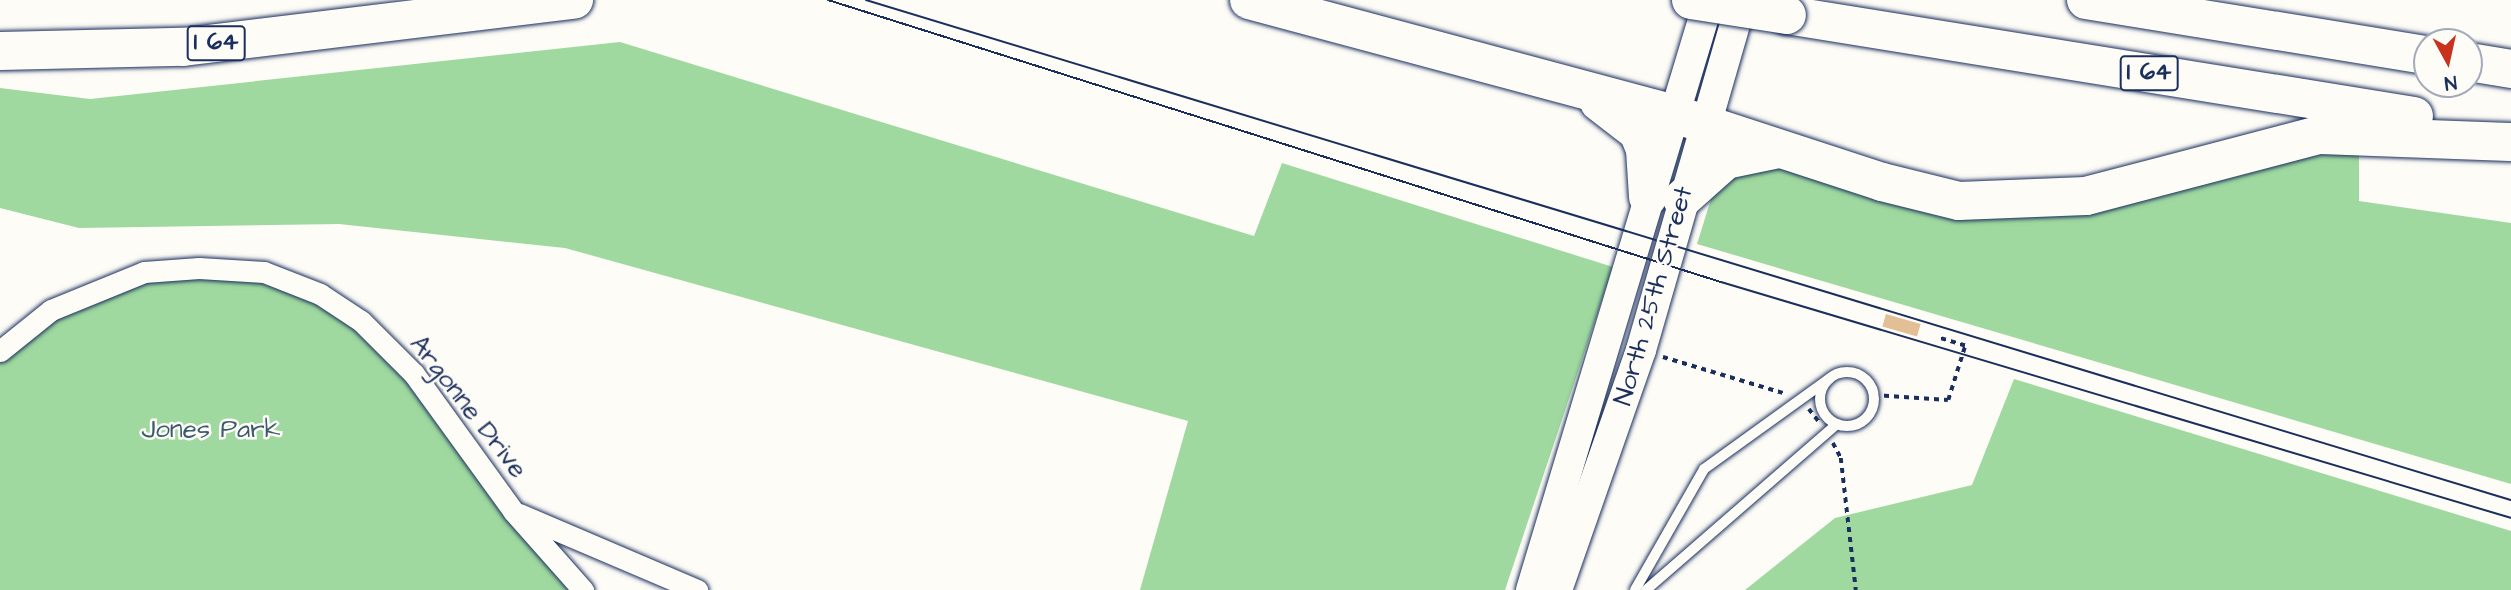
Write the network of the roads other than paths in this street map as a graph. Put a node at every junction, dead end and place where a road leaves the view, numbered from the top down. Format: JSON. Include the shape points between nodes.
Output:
{"nodes":[{"id":1,"x":574,"y":0,"type":"edge"},
{"id":2,"x":1249,"y":0,"type":"edge"},
{"id":3,"x":1691,"y":0,"type":"edge"},
{"id":4,"x":1709,"y":0,"type":"edge"},
{"id":5,"x":1742,"y":0,"type":"edge"},
{"id":6,"x":2086,"y":0,"type":"edge"},
{"id":7,"x":0,"y":51,"type":"edge"},
{"id":8,"x":2413,"y":53,"type":"edge"},
{"id":9,"x":2483,"y":64,"type":"edge"},
{"id":10,"x":2511,"y":69,"type":"edge"},
{"id":11,"x":1585,"y":94,"type":"junction"},
{"id":12,"x":1689,"y":119,"type":"junction"},
{"id":13,"x":2511,"y":132,"type":"edge"},
{"id":14,"x":2511,"y":142,"type":"edge"},
{"id":15,"x":1780,"y":148,"type":"junction"},
{"id":16,"x":1665,"y":198,"type":"junction"},
{"id":17,"x":0,"y":351,"type":"edge"},
{"id":18,"x":1830,"y":378,"type":"junction"},
{"id":19,"x":1837,"y":424,"type":"junction"},
{"id":20,"x":513,"y":511,"type":"junction"},
{"id":21,"x":583,"y":590,"type":"edge"},
{"id":22,"x":697,"y":590,"type":"edge"},
{"id":23,"x":1531,"y":590,"type":"edge"},
{"id":24,"x":1557,"y":590,"type":"edge"},
{"id":25,"x":1635,"y":590,"type":"edge"},
{"id":26,"x":1646,"y":590,"type":"edge"}],
"edges":[{"from":1,"to":7,"type":"highway","number":"I 64","via":[[183,47]]},
{"from":2,"to":11,"type":"highway"},
{"from":3,"to":13,"type":"highway","number":"I 64","bridge":true},
{"from":4,"to":12,"type":"main road","name":"North 25th Street"},
{"from":5,"to":12,"type":"main road","name":"North 25th Street"},
{"from":6,"to":8,"type":"highway","number":"I 64"},
{"from":9,"to":10,"type":"highway"},
{"from":11,"to":12,"type":"highway"},
{"from":11,"to":16,"type":"highway","via":[[1638,132]]},
{"from":12,"to":15,"type":"highway"},
{"from":12,"to":16,"type":"main road","name":"North 25th Street"},
{"from":14,"to":15,"type":"highway","via":[[2319,135],[2086,196],[2000,203],[1921,193]]},
{"from":15,"to":16,"type":"highway","via":[[1726,160]]},
{"from":16,"to":23,"type":"main road","name":"North 25th Street"},
{"from":16,"to":24,"type":"main road","name":"North 25th Street","via":[[1640,350]]},
{"from":17,"to":20,"type":"street","name":"Argonne Drive","via":[[51,310],[144,272],[264,272],[320,294],[361,321],[414,374]]},
{"from":18,"to":19,"type":"lane","via":[[1819,400]]},
{"from":18,"to":19,"type":"lane","via":[[1856,373],[1874,395],[1865,419]]},
{"from":18,"to":25,"type":"lane","via":[[1704,469]]},
{"from":19,"to":26,"type":"lane"},
{"from":20,"to":21,"type":"street","name":"Argonne Drive"},
{"from":20,"to":22,"type":"street","name":"Argonne Drive"}]}
